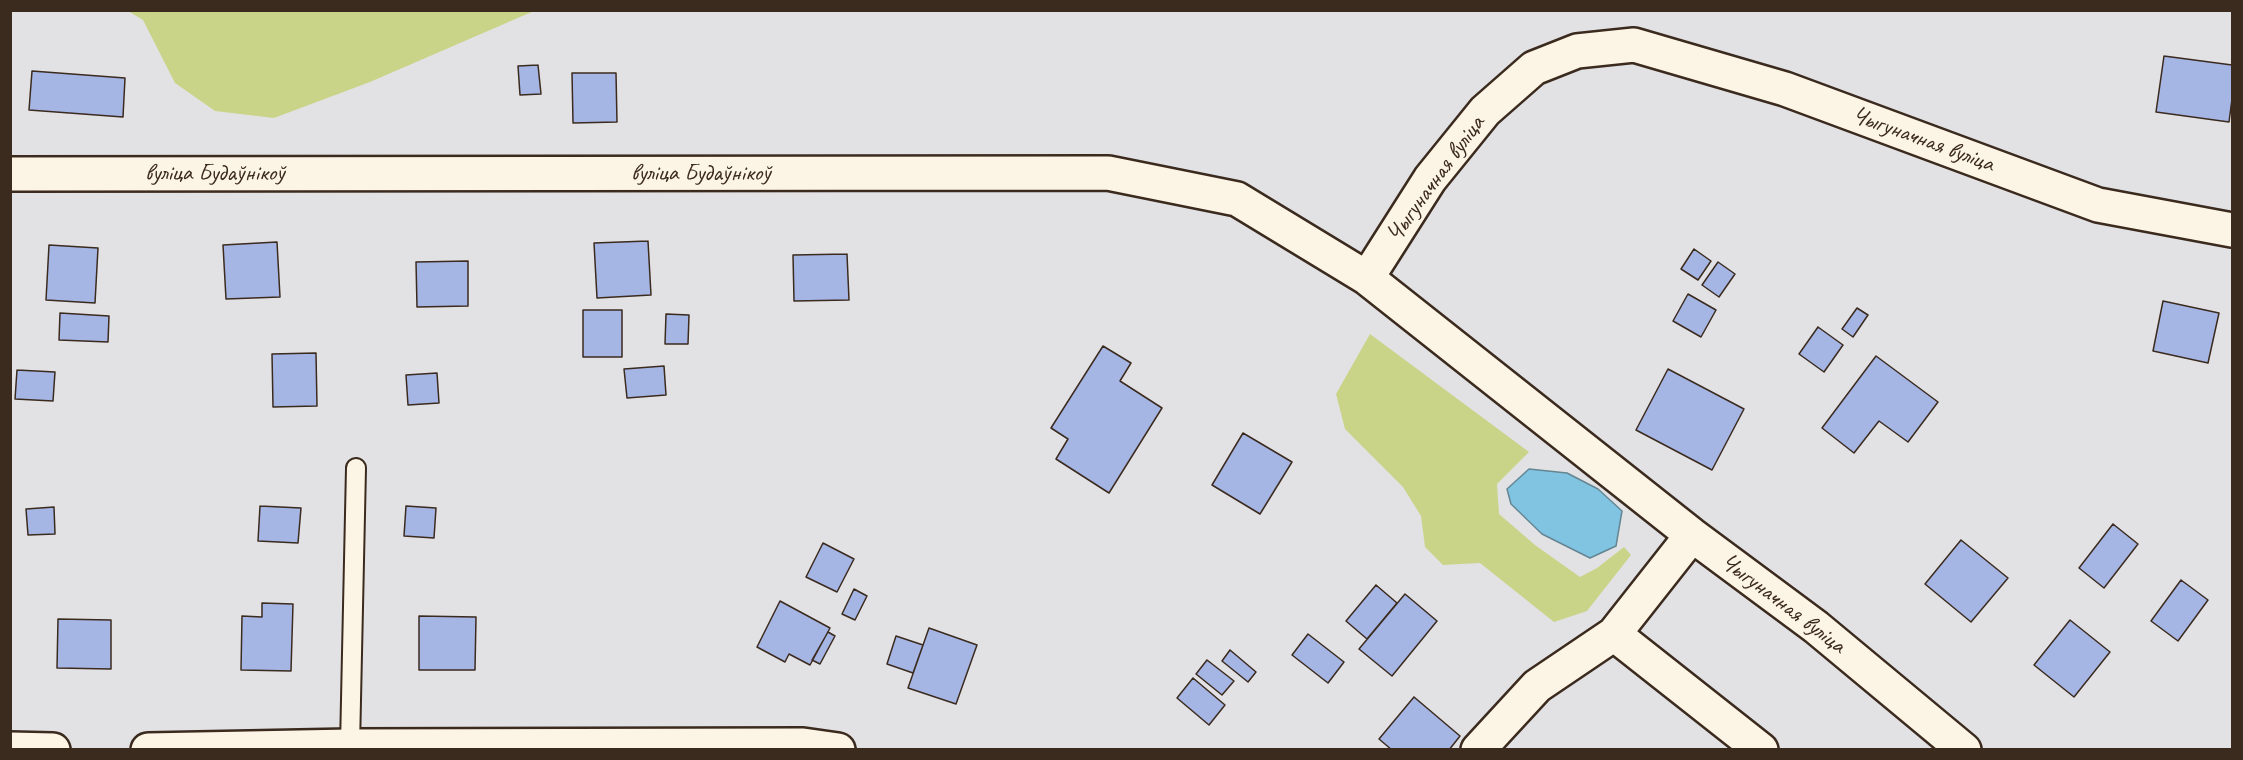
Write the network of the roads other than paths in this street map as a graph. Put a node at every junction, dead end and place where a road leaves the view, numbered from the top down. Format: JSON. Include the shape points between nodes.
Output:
{"nodes":[{"id":1,"x":10,"y":174,"type":"edge"},
{"id":2,"x":2232,"y":230,"type":"edge"},
{"id":3,"x":1367,"y":278,"type":"junction"},
{"id":4,"x":356,"y":468,"type":"dead end"},
{"id":5,"x":1692,"y":535,"type":"junction"},
{"id":6,"x":1614,"y":634,"type":"junction"},
{"id":7,"x":350,"y":746,"type":"junction"},
{"id":8,"x":10,"y":749,"type":"edge"},
{"id":9,"x":53,"y":750,"type":"edge"},
{"id":10,"x":148,"y":750,"type":"edge"},
{"id":11,"x":838,"y":750,"type":"edge"},
{"id":12,"x":1478,"y":750,"type":"edge"},
{"id":13,"x":1761,"y":750,"type":"edge"},
{"id":14,"x":1964,"y":750,"type":"edge"}],
"edges":[{"from":1,"to":3,"type":"street","name":"вуліца Будаўнікоў","via":[[1108,173],[1237,199]]},
{"from":2,"to":3,"type":"street","name":"Чыгуначная вуліца","via":[[2098,205],[1785,89],[1634,45],[1577,51],[1534,68],[1485,111],[1430,179]]},
{"from":3,"to":5,"type":"street","name":"Чыгуначная вуліца"},
{"from":4,"to":7,"type":"lane"},
{"from":5,"to":6,"type":"street"},
{"from":5,"to":14,"type":"street","name":"Чыгуначная вуліца","via":[[1816,627]]},
{"from":6,"to":12,"type":"street","via":[[1537,686]]},
{"from":6,"to":13,"type":"street"},
{"from":7,"to":10,"type":"street"},
{"from":7,"to":11,"type":"street","via":[[803,745]]},
{"from":8,"to":9,"type":"street"}]}
